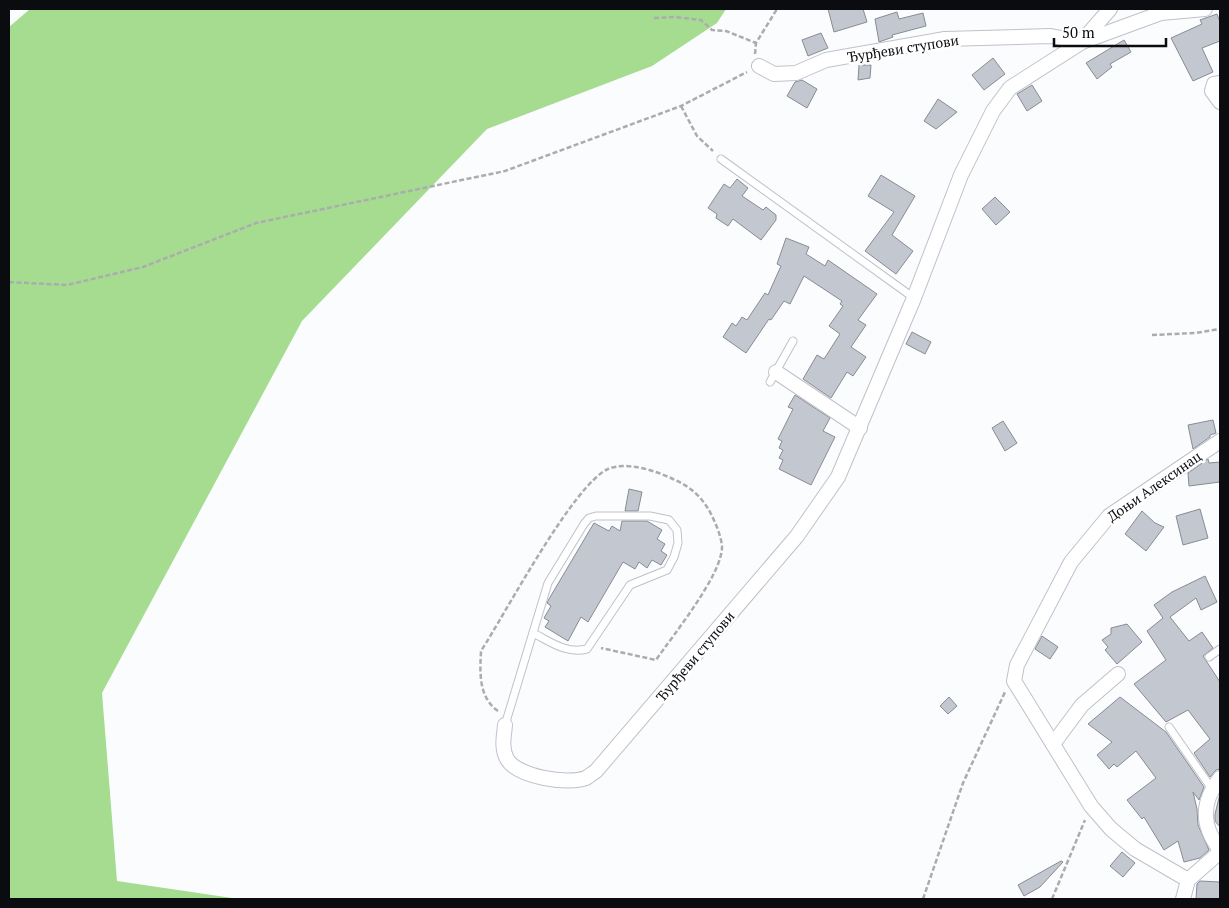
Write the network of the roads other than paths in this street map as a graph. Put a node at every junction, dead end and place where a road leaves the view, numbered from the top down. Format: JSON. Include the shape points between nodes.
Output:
{"nodes":[{"id":1,"x":1110,"y":9,"type":"edge"},
{"id":2,"x":1205,"y":9,"type":"edge"},
{"id":3,"x":1165,"y":11,"type":"edge"},
{"id":4,"x":1082,"y":42,"type":"junction"},
{"id":5,"x":759,"y":66,"type":"road end"},
{"id":6,"x":721,"y":159,"type":"road end"},
{"id":7,"x":914,"y":298,"type":"junction"},
{"id":8,"x":793,"y":341,"type":"dead end"},
{"id":9,"x":773,"y":376,"type":"joint"},
{"id":10,"x":860,"y":428,"type":"junction"},
{"id":11,"x":1220,"y":441,"type":"edge"},
{"id":12,"x":533,"y":632,"type":"junction"},
{"id":13,"x":1220,"y":649,"type":"edge"},
{"id":14,"x":1209,"y":657,"type":"dead end"},
{"id":15,"x":1118,"y":674,"type":"dead end"},
{"id":16,"x":506,"y":720,"type":"joint"},
{"id":17,"x":1169,"y":727,"type":"dead end"},
{"id":18,"x":1053,"y":744,"type":"junction"},
{"id":19,"x":1216,"y":783,"type":"edge"},
{"id":20,"x":1220,"y":851,"type":"edge"},
{"id":21,"x":1188,"y":880,"type":"junction"},
{"id":22,"x":1183,"y":899,"type":"edge"}],
"edges":[{"from":1,"to":4,"type":"street"},
{"from":2,"to":3,"type":"street","name":"Ђурђеви ступови"},
{"from":3,"to":4,"type":"street","name":"Ђурђеви ступови"},
{"from":4,"to":5,"type":"street","name":"Ђурђеви ступови","via":[[1050,36],[944,38],[826,60],[796,73],[774,74]]},
{"from":4,"to":7,"type":"street","name":"Ђурђеви ступови","via":[[1010,88],[993,111],[961,175]]},
{"from":6,"to":7,"type":"lane"},
{"from":7,"to":10,"type":"street","name":"Ђурђеви ступови"},
{"from":8,"to":9,"type":"lane"},
{"from":9,"to":10,"type":"street"},
{"from":10,"to":16,"type":"street","name":"Ђурђеви ступови","via":[[838,477],[812,518],[596,771],[586,778],[555,779],[518,770],[503,749]]},
{"from":11,"to":18,"type":"street","name":"Доњи Алексинац","via":[[1108,516],[1071,562],[1017,665],[1014,682]]},
{"from":12,"to":12,"type":"lane","via":[[548,583],[589,518],[650,516],[669,520],[677,530],[678,543],[667,570],[630,585],[587,649],[575,652],[563,649]]},
{"from":12,"to":16,"type":"lane"},
{"from":13,"to":14,"type":"lane"},
{"from":15,"to":18,"type":"street","via":[[1082,705]]},
{"from":17,"to":19,"type":"lane"},
{"from":18,"to":21,"type":"street","via":[[1091,806],[1111,829],[1135,849]]},
{"from":19,"to":20,"type":"street","via":[[1205,814],[1209,836]]},
{"from":20,"to":21,"type":"street"},
{"from":21,"to":22,"type":"street"}]}
